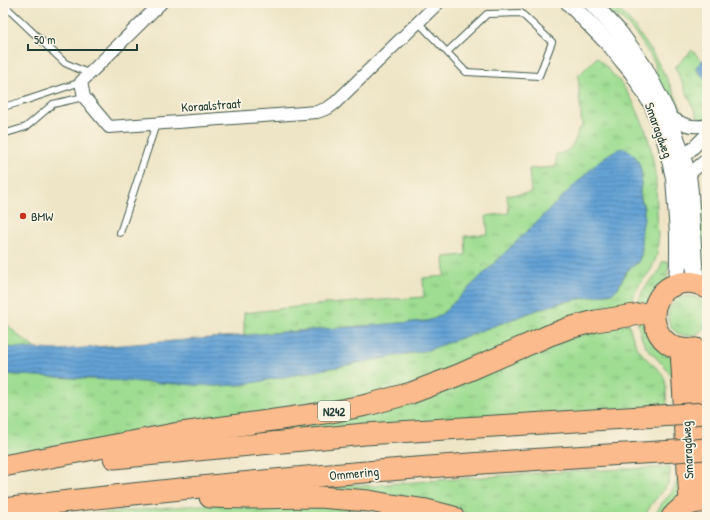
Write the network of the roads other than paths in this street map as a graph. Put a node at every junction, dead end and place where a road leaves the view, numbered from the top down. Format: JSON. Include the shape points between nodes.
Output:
{"nodes":[{"id":1,"x":162,"y":3,"type":"edge"},
{"id":2,"x":438,"y":3,"type":"edge"},
{"id":3,"x":569,"y":3,"type":"edge"},
{"id":4,"x":592,"y":3,"type":"edge"},
{"id":5,"x":4,"y":5,"type":"edge"},
{"id":6,"x":418,"y":22,"type":"junction"},
{"id":7,"x":447,"y":52,"type":"junction"},
{"id":8,"x":90,"y":74,"type":"junction"},
{"id":9,"x":82,"y":82,"type":"junction"},
{"id":10,"x":84,"y":97,"type":"junction"},
{"id":11,"x":3,"y":107,"type":"edge"},
{"id":12,"x":669,"y":116,"type":"junction"},
{"id":13,"x":156,"y":124,"type":"junction"},
{"id":14,"x":707,"y":125,"type":"edge"},
{"id":15,"x":3,"y":134,"type":"edge"},
{"id":16,"x":707,"y":134,"type":"edge"},
{"id":17,"x":683,"y":158,"type":"junction"},
{"id":18,"x":707,"y":159,"type":"edge"},
{"id":19,"x":680,"y":173,"type":"junction"},
{"id":20,"x":120,"y":233,"type":"dead end"},
{"id":21,"x":674,"y":285,"type":"junction"},
{"id":22,"x":702,"y":286,"type":"edge"},
{"id":23,"x":654,"y":312,"type":"junction"},
{"id":24,"x":695,"y":348,"type":"edge"},
{"id":25,"x":707,"y":414,"type":"edge"},
{"id":26,"x":706,"y":458,"type":"edge"},
{"id":27,"x":3,"y":467,"type":"edge"},
{"id":28,"x":111,"y":496,"type":"junction"},
{"id":29,"x":701,"y":502,"type":"edge"},
{"id":30,"x":3,"y":509,"type":"edge"},
{"id":31,"x":453,"y":517,"type":"edge"},
{"id":32,"x":672,"y":517,"type":"edge"}],
"edges":[{"from":1,"to":8,"type":"street"},
{"from":2,"to":6,"type":"street","name":"Koraalstraat"},
{"from":3,"to":19,"type":"street","name":"Smaragdweg","via":[[612,47],[637,79],[653,106]]},
{"from":4,"to":12,"type":"street","name":"Smaragdweg","via":[[633,51]]},
{"from":5,"to":8,"type":"lane","via":[[65,63]]},
{"from":6,"to":7,"type":"lane"},
{"from":6,"to":13,"type":"street","name":"Koraalstraat","via":[[328,108],[317,112]]},
{"from":7,"to":7,"type":"lane","via":[[466,72],[538,76],[552,42],[521,13],[487,14]]},
{"from":8,"to":9,"type":"street"},
{"from":9,"to":10,"type":"street"},
{"from":9,"to":11,"type":"lane"},
{"from":10,"to":13,"type":"street","name":"Koraalstraat","via":[[109,127]]},
{"from":10,"to":15,"type":"lane","via":[[53,104],[26,127]]},
{"from":12,"to":14,"type":"street","name":"Smaragdweg","via":[[682,124]]},
{"from":12,"to":17,"type":"street","name":"Smaragdweg"},
{"from":13,"to":20,"type":"lane"},
{"from":16,"to":17,"type":"street"},
{"from":17,"to":19,"type":"street","name":"Smaragdweg"},
{"from":18,"to":19,"type":"street"},
{"from":19,"to":21,"type":"street","name":"Smaragdweg","via":[[674,178],[678,234],[678,265]]},
{"from":19,"to":22,"type":"street","name":"Smaragdweg","via":[[690,192],[694,265]]},
{"from":21,"to":22,"type":"highway","via":[[695,282]]},
{"from":21,"to":23,"type":"highway","via":[[661,295]]},
{"from":23,"to":24,"type":"highway","via":[[657,332],[663,340],[672,346]]},
{"from":23,"to":27,"type":"highway","number":"N242","via":[[569,328],[456,376],[367,405],[174,434]]},
{"from":24,"to":26,"type":"highway","name":"Smaragdweg"},
{"from":24,"to":29,"type":"highway","name":"Smaragdweg"},
{"from":25,"to":27,"type":"highway","number":"N242","bridge":true,"via":[[365,434]]},
{"from":26,"to":28,"type":"highway","name":"Ommering","bridge":true,"via":[[659,452],[533,459],[257,481]]},
{"from":26,"to":29,"type":"highway","name":"Smaragdweg"},
{"from":28,"to":30,"type":"highway","name":"Ommering"},
{"from":28,"to":31,"type":"highway","via":[[319,496],[376,502]]},
{"from":29,"to":32,"type":"highway","via":[[679,509]]}]}
